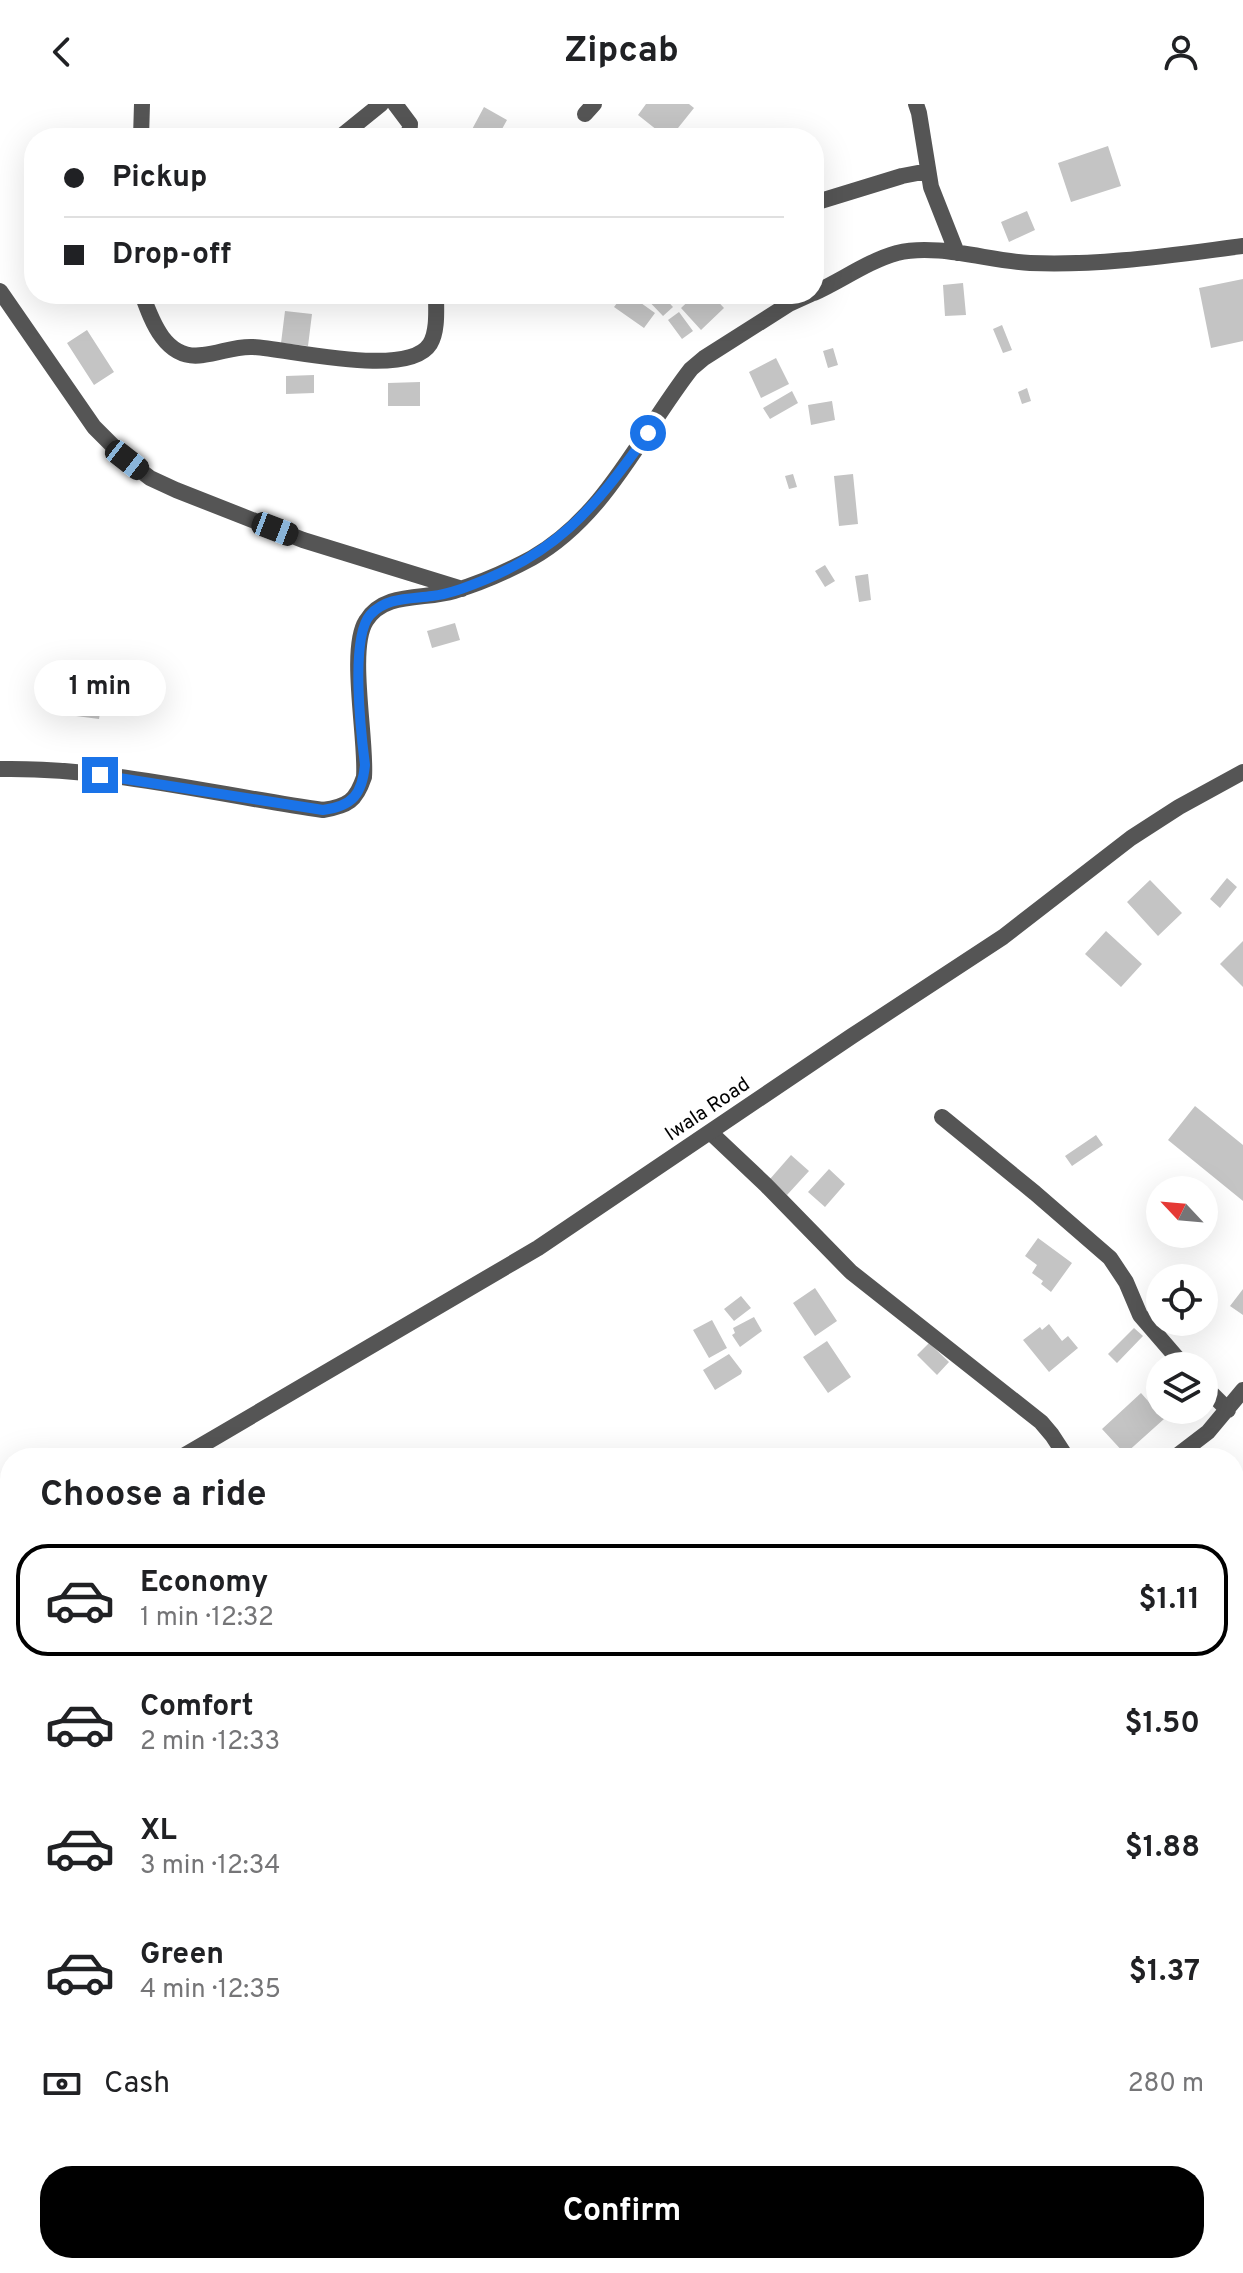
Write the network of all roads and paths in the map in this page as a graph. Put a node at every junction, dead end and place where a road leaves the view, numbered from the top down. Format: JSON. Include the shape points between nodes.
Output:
{"nodes":[{"id":1,"x":142,"y":104,"type":"edge"},
{"id":2,"x":381,"y":104,"type":"edge"},
{"id":3,"x":395,"y":104,"type":"edge"},
{"id":4,"x":916,"y":104,"type":"edge"},
{"id":5,"x":141,"y":128,"type":"edge"},
{"id":6,"x":351,"y":128,"type":"edge"},
{"id":7,"x":410,"y":128,"type":"edge"},
{"id":8,"x":928,"y":171,"type":"junction"},
{"id":9,"x":824,"y":200,"type":"edge"},
{"id":10,"x":1243,"y":246,"type":"edge"},
{"id":11,"x":957,"y":253,"type":"junction"},
{"id":12,"x":824,"y":288,"type":"edge"},
{"id":13,"x":0,"y":291,"type":"edge"},
{"id":14,"x":146,"y":304,"type":"edge"},
{"id":15,"x":436,"y":304,"type":"edge"},
{"id":16,"x":789,"y":304,"type":"edge"},
{"id":17,"x":462,"y":589,"type":"junction"},
{"id":18,"x":0,"y":769,"type":"edge"},
{"id":19,"x":1243,"y":772,"type":"edge"},
{"id":20,"x":942,"y":1117,"type":"dead end"},
{"id":21,"x":711,"y":1133,"type":"junction"},
{"id":22,"x":1171,"y":1352,"type":"edge"},
{"id":23,"x":1243,"y":1390,"type":"edge"},
{"id":24,"x":1218,"y":1400,"type":"edge"},
{"id":25,"x":1228,"y":1410,"type":"junction"},
{"id":26,"x":197,"y":1448,"type":"edge"},
{"id":27,"x":1060,"y":1448,"type":"edge"},
{"id":28,"x":1187,"y":1448,"type":"edge"}],
"edges":[{"from":1,"to":5,"type":"street"},
{"from":2,"to":6,"type":"street"},
{"from":3,"to":7,"type":"street"},
{"from":4,"to":8,"type":"street"},
{"from":8,"to":9,"type":"street"},
{"from":8,"to":11,"type":"street"},
{"from":10,"to":11,"type":"street","via":[[1087,264]]},
{"from":11,"to":12,"type":"street","via":[[898,253]]},
{"from":13,"to":17,"type":"street","via":[[94,427],[150,478],[303,540]]},
{"from":14,"to":15,"type":"street","via":[[166,344],[190,355],[240,346],[380,361],[423,352],[432,341]]},
{"from":16,"to":17,"type":"street","via":[[691,369],[626,465],[562,536],[534,557]]},
{"from":17,"to":18,"type":"street","via":[[385,604],[362,627],[359,686],[365,765],[350,803],[323,810],[122,778]]},
{"from":19,"to":21,"type":"street","name":"Iwala Road","via":[[1131,838],[1003,937]]},
{"from":20,"to":22,"type":"street","via":[[1110,1258],[1140,1315]]},
{"from":21,"to":26,"type":"street","name":"Iwala Road","via":[[484,1282]]},
{"from":21,"to":27,"type":"street","via":[[851,1272],[1041,1422]]},
{"from":23,"to":25,"type":"street"},
{"from":24,"to":25,"type":"street"},
{"from":25,"to":28,"type":"street"}]}
